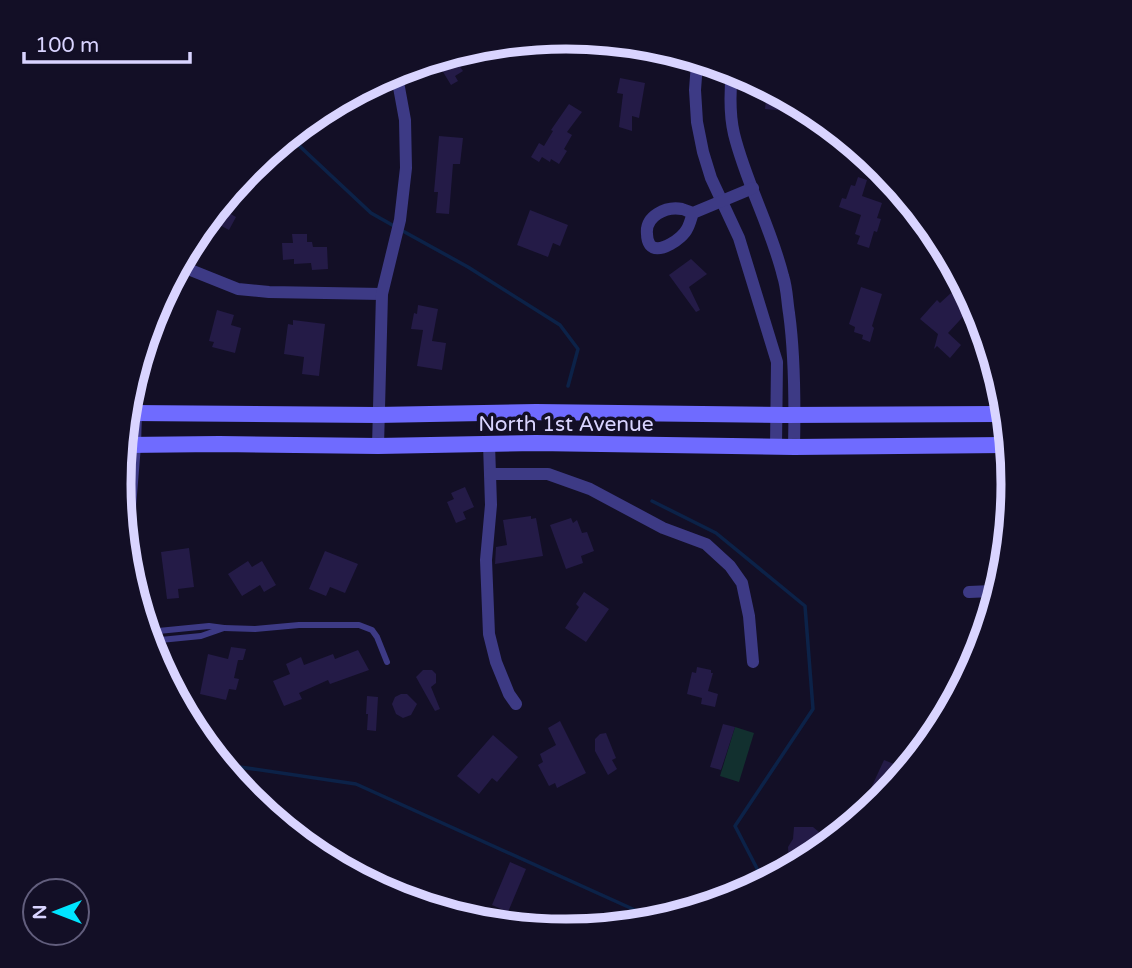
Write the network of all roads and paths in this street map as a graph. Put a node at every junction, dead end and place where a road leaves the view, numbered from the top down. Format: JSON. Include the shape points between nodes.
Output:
{"nodes":[{"id":1,"x":697,"y":69,"type":"edge"},
{"id":2,"x":731,"y":82,"type":"edge"},
{"id":3,"x":398,"y":83,"type":"edge"},
{"id":4,"x":753,"y":188,"type":"junction"},
{"id":5,"x":723,"y":200,"type":"junction"},
{"id":6,"x":693,"y":213,"type":"dead end"},
{"id":7,"x":188,"y":269,"type":"edge"},
{"id":8,"x":382,"y":294,"type":"junction"},
{"id":9,"x":137,"y":413,"type":"edge"},
{"id":10,"x":776,"y":414,"type":"junction"},
{"id":11,"x":795,"y":414,"type":"junction"},
{"id":12,"x":995,"y":414,"type":"edge"},
{"id":13,"x":377,"y":415,"type":"junction"},
{"id":14,"x":489,"y":444,"type":"junction"},
{"id":15,"x":133,"y":445,"type":"edge"},
{"id":16,"x":999,"y":445,"type":"edge"},
{"id":17,"x":377,"y":446,"type":"junction"},
{"id":18,"x":776,"y":446,"type":"junction"},
{"id":19,"x":794,"y":447,"type":"junction"},
{"id":20,"x":490,"y":474,"type":"junction"},
{"id":21,"x":988,"y":590,"type":"edge"},
{"id":22,"x":969,"y":592,"type":"dead end"},
{"id":23,"x":224,"y":628,"type":"junction"},
{"id":24,"x":157,"y":631,"type":"edge"},
{"id":25,"x":160,"y":639,"type":"edge"},
{"id":26,"x":387,"y":662,"type":"dead end"},
{"id":27,"x":753,"y":662,"type":"dead end"},
{"id":28,"x":516,"y":704,"type":"dead end"}],
"edges":[{"from":1,"to":5,"type":"street","via":[[697,122],[703,152]]},
{"from":2,"to":4,"type":"street","via":[[734,132]]},
{"from":3,"to":8,"type":"street","via":[[406,168],[400,220]]},
{"from":4,"to":5,"type":"street"},
{"from":4,"to":11,"type":"street","via":[[784,279],[792,333]]},
{"from":5,"to":6,"type":"street"},
{"from":5,"to":10,"type":"street","via":[[777,362]]},
{"from":7,"to":8,"type":"street","via":[[238,289]]},
{"from":8,"to":13,"type":"street"},
{"from":9,"to":13,"type":"main road","name":"North 1st Avenue"},
{"from":10,"to":11,"type":"main road","name":"North 1st Avenue"},
{"from":10,"to":13,"type":"main road","name":"North 1st Avenue"},
{"from":10,"to":18,"type":"street"},
{"from":11,"to":12,"type":"main road","name":"North 1st Avenue"},
{"from":11,"to":19,"type":"street"},
{"from":13,"to":17,"type":"street"},
{"from":14,"to":17,"type":"main road","name":"North 1st Avenue"},
{"from":14,"to":18,"type":"main road","name":"North 1st Avenue"},
{"from":14,"to":20,"type":"street"},
{"from":15,"to":17,"type":"main road","name":"North 1st Avenue"},
{"from":16,"to":19,"type":"main road","name":"North 1st Avenue"},
{"from":18,"to":19,"type":"main road","name":"North 1st Avenue"},
{"from":20,"to":27,"type":"street","via":[[548,474],[706,544],[742,583]]},
{"from":20,"to":28,"type":"street","via":[[489,634],[496,662]]},
{"from":21,"to":22,"type":"street"},
{"from":23,"to":24,"type":"lane"},
{"from":23,"to":25,"type":"lane","via":[[201,636]]},
{"from":23,"to":26,"type":"lane","via":[[359,625],[372,630]]}]}
